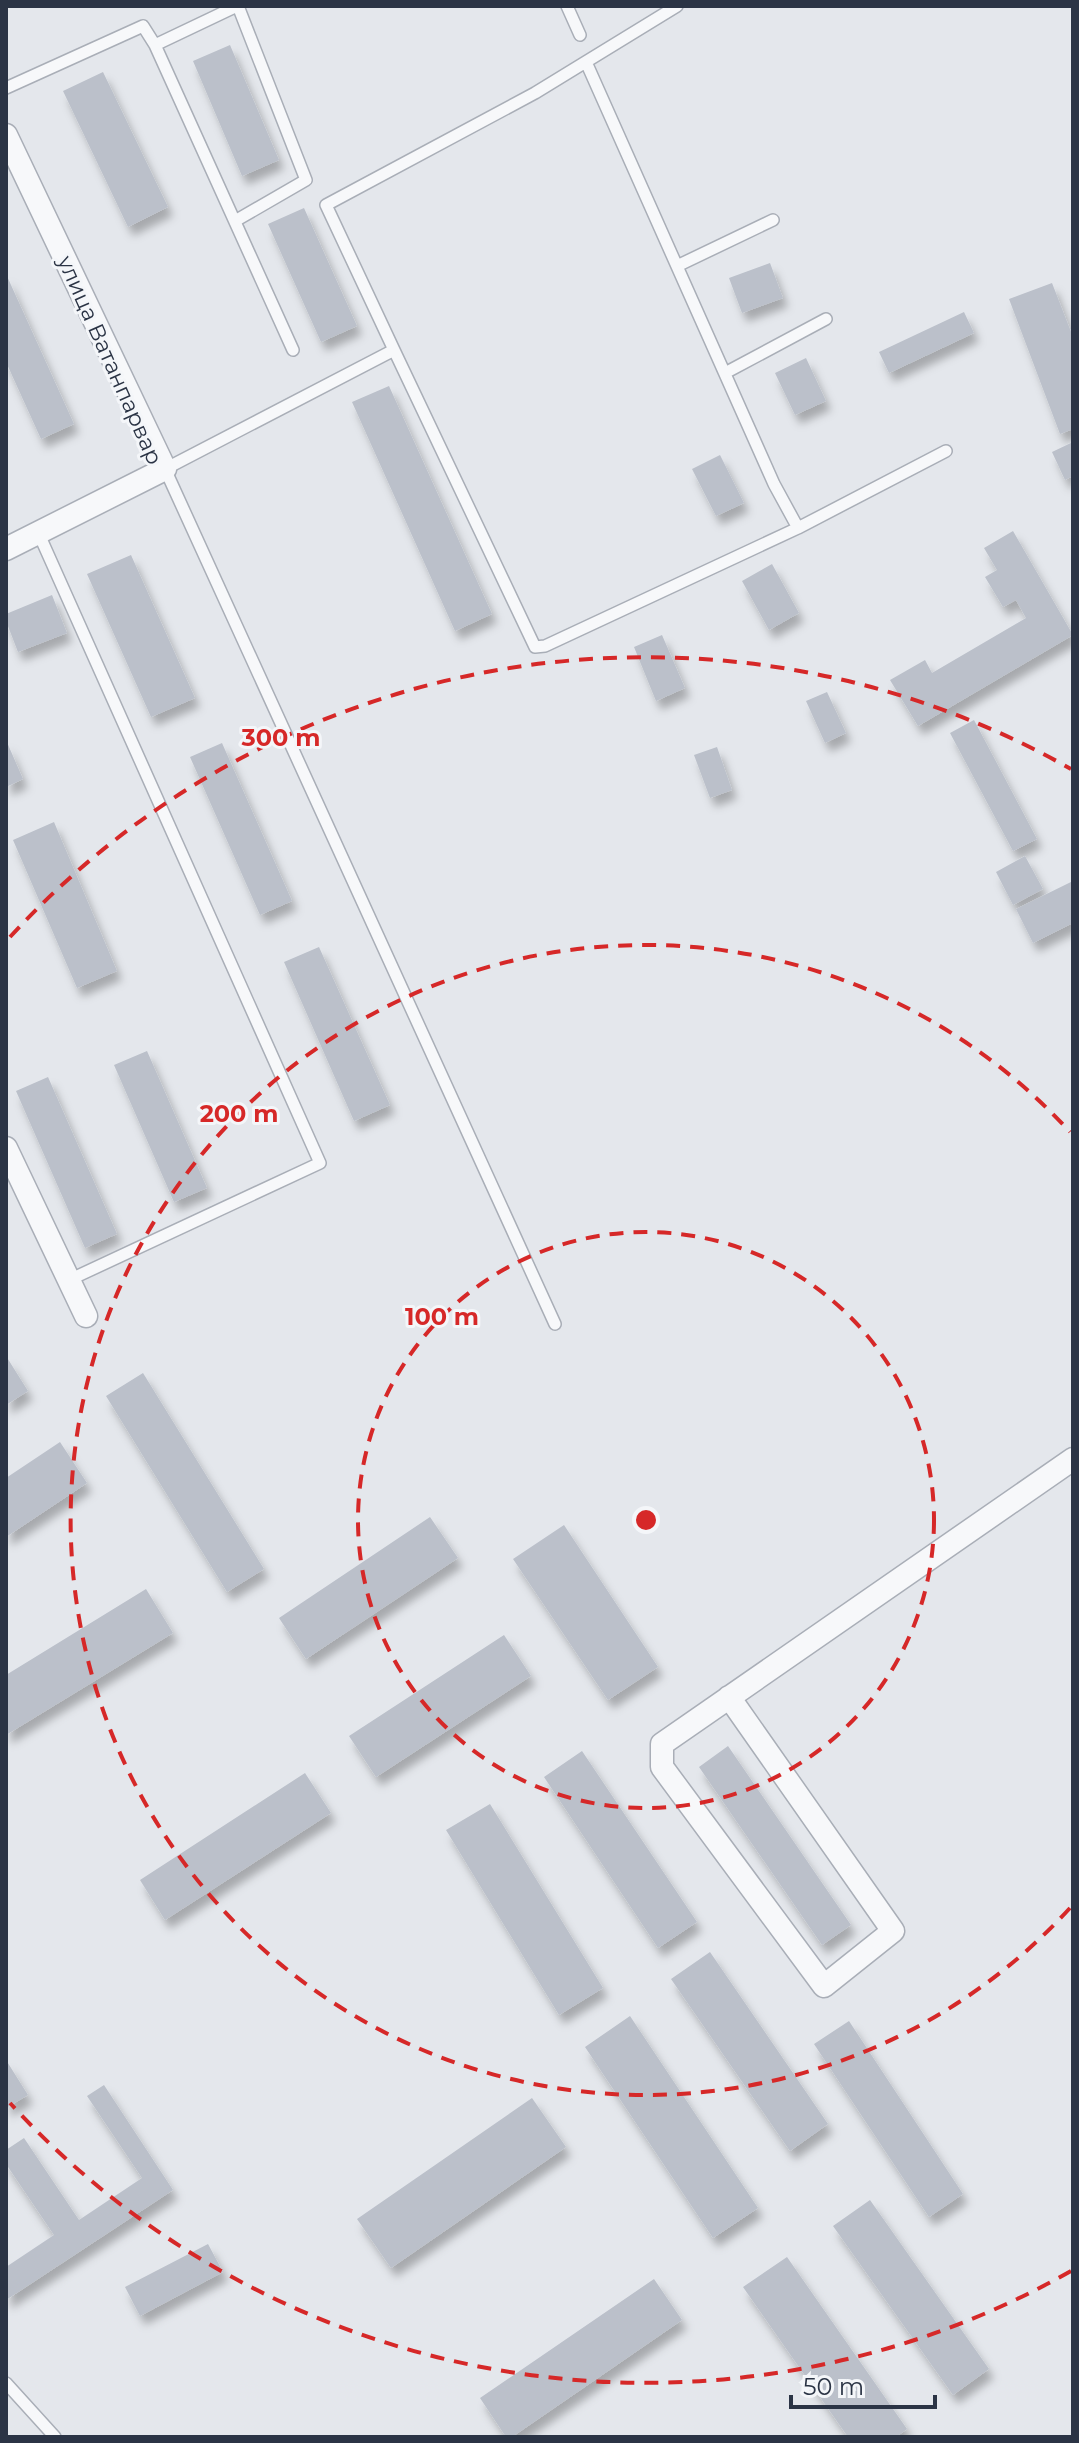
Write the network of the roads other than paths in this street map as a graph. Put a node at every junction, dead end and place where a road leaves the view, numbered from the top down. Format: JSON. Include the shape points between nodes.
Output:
{"nodes":[{"id":1,"x":238,"y":6,"type":"edge"},
{"id":2,"x":567,"y":6,"type":"edge"},
{"id":3,"x":677,"y":6,"type":"edge"},
{"id":4,"x":580,"y":35,"type":"dead end"},
{"id":5,"x":155,"y":45,"type":"junction"},
{"id":6,"x":586,"y":62,"type":"junction"},
{"id":7,"x":6,"y":88,"type":"edge"},
{"id":8,"x":6,"y":135,"type":"edge"},
{"id":9,"x":773,"y":220,"type":"dead end"},
{"id":10,"x":235,"y":221,"type":"junction"},
{"id":11,"x":677,"y":266,"type":"junction"},
{"id":12,"x":826,"y":319,"type":"dead end"},
{"id":13,"x":293,"y":350,"type":"dead end"},
{"id":14,"x":394,"y":350,"type":"junction"},
{"id":15,"x":725,"y":373,"type":"junction"},
{"id":16,"x":946,"y":451,"type":"dead end"},
{"id":17,"x":165,"y":469,"type":"junction"},
{"id":18,"x":798,"y":528,"type":"junction"},
{"id":19,"x":38,"y":532,"type":"junction"},
{"id":20,"x":6,"y":549,"type":"edge"},
{"id":21,"x":6,"y":1148,"type":"edge"},
{"id":22,"x":69,"y":1280,"type":"junction"},
{"id":23,"x":86,"y":1316,"type":"dead end"},
{"id":24,"x":555,"y":1324,"type":"dead end"},
{"id":25,"x":1073,"y":1459,"type":"edge"},
{"id":26,"x":729,"y":1697,"type":"junction"},
{"id":27,"x":6,"y":2383,"type":"edge"},
{"id":28,"x":55,"y":2437,"type":"edge"}],
"edges":[{"from":1,"to":5,"type":"lane"},
{"from":1,"to":10,"type":"lane","via":[[306,180]]},
{"from":2,"to":4,"type":"lane"},
{"from":3,"to":6,"type":"lane"},
{"from":5,"to":7,"type":"lane","via":[[143,26]]},
{"from":5,"to":10,"type":"lane"},
{"from":6,"to":11,"type":"lane"},
{"from":6,"to":14,"type":"lane","via":[[326,205]]},
{"from":8,"to":17,"type":"street","name":"улица Ватанпарвар"},
{"from":9,"to":11,"type":"lane"},
{"from":10,"to":13,"type":"lane"},
{"from":11,"to":15,"type":"lane"},
{"from":12,"to":15,"type":"lane"},
{"from":14,"to":17,"type":"lane"},
{"from":14,"to":18,"type":"lane","via":[[535,647]]},
{"from":15,"to":18,"type":"lane"},
{"from":16,"to":18,"type":"lane"},
{"from":17,"to":19,"type":"street","name":"улица Ватанпарвар"},
{"from":17,"to":24,"type":"lane"},
{"from":19,"to":20,"type":"street","name":"улица Ватанпарвар"},
{"from":19,"to":22,"type":"lane","via":[[320,1163]]},
{"from":21,"to":22,"type":"street"},
{"from":22,"to":23,"type":"street"},
{"from":25,"to":26,"type":"street"},
{"from":26,"to":26,"type":"street","via":[[662,1744],[662,1767],[824,1986],[893,1931]]},
{"from":27,"to":28,"type":"lane"}]}
